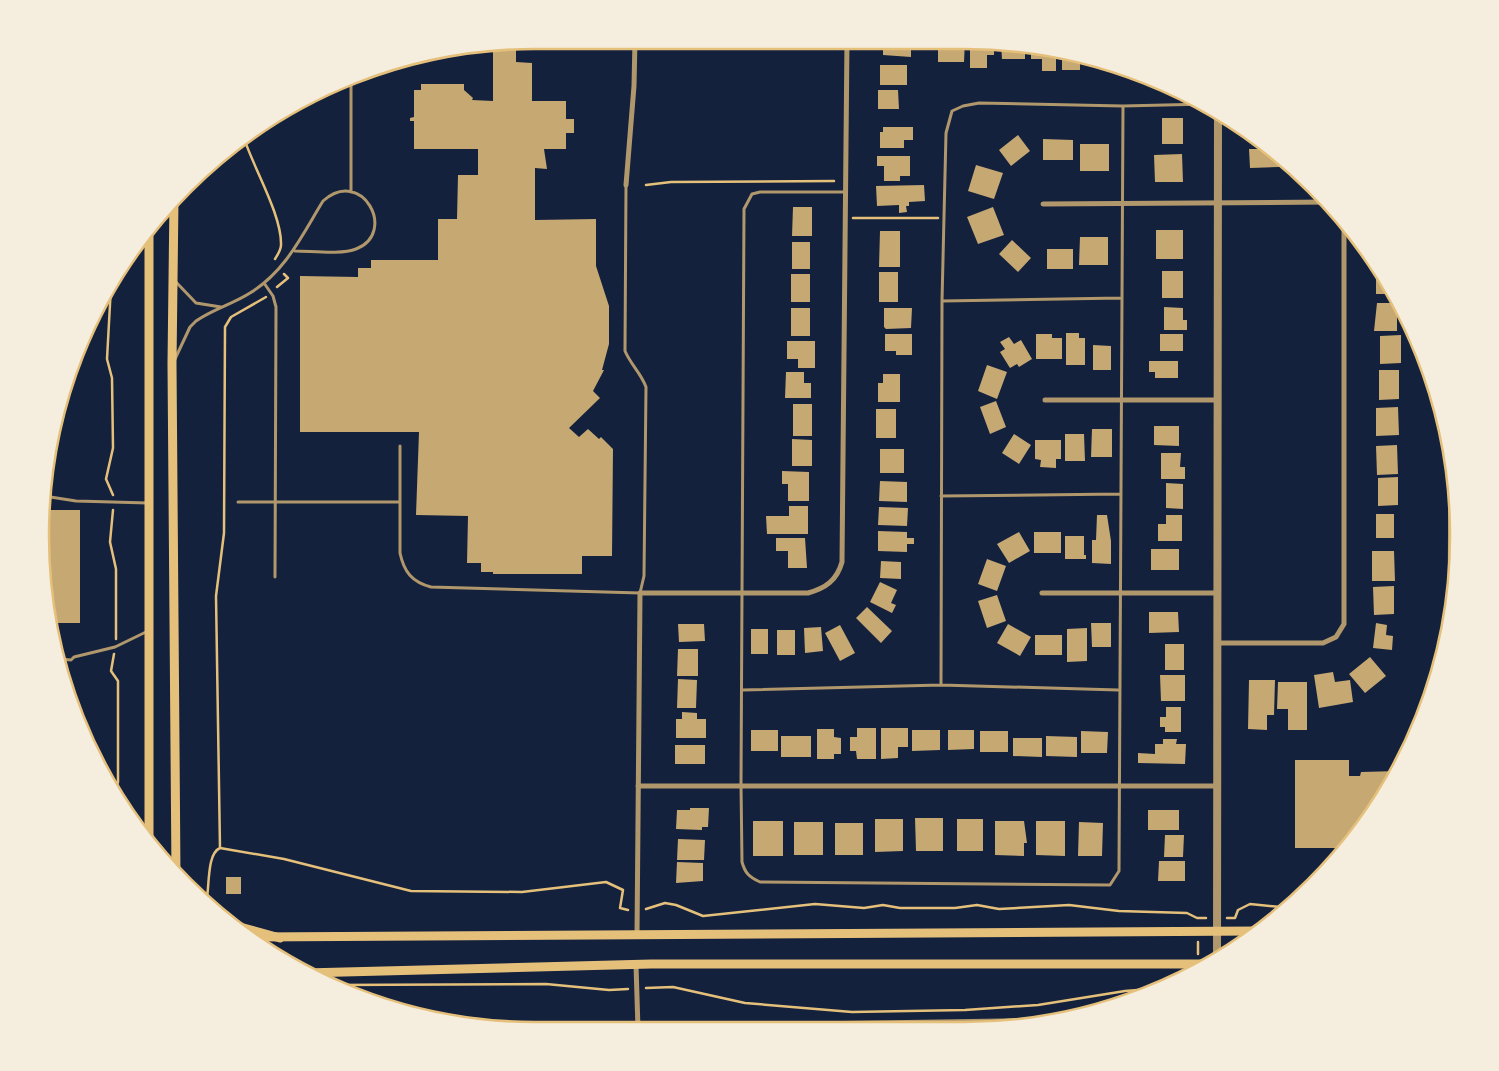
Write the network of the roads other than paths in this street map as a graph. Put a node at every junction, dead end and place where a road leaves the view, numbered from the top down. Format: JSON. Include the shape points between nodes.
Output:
{"nodes":[{"id":1,"x":635,"y":49,"type":"edge"},
{"id":2,"x":847,"y":49,"type":"edge"},
{"id":3,"x":351,"y":85,"type":"edge"},
{"id":4,"x":1189,"y":104,"type":"edge"},
{"id":5,"x":1123,"y":106,"type":"junction"},
{"id":6,"x":1218,"y":121,"type":"edge"},
{"id":7,"x":626,"y":185,"type":"joint"},
{"id":8,"x":351,"y":192,"type":"junction"},
{"id":9,"x":846,"y":192,"type":"junction"},
{"id":10,"x":1318,"y":202,"type":"edge"},
{"id":11,"x":1122,"y":203,"type":"junction"},
{"id":12,"x":1043,"y":204,"type":"dead end"},
{"id":13,"x":1218,"y":204,"type":"junction"},
{"id":14,"x":174,"y":211,"type":"edge"},
{"id":15,"x":1344,"y":232,"type":"edge"},
{"id":16,"x":149,"y":239,"type":"edge"},
{"id":17,"x":295,"y":251,"type":"junction"},
{"id":18,"x":173,"y":279,"type":"junction"},
{"id":19,"x":264,"y":283,"type":"junction"},
{"id":20,"x":1121,"y":298,"type":"junction"},
{"id":21,"x":942,"y":301,"type":"junction"},
{"id":22,"x":222,"y":307,"type":"junction"},
{"id":23,"x":172,"y":364,"type":"junction"},
{"id":24,"x":1045,"y":400,"type":"dead end"},
{"id":25,"x":1121,"y":400,"type":"junction"},
{"id":26,"x":1218,"y":400,"type":"junction"},
{"id":27,"x":400,"y":446,"type":"dead end"},
{"id":28,"x":1120,"y":494,"type":"junction"},
{"id":29,"x":941,"y":496,"type":"junction"},
{"id":30,"x":51,"y":497,"type":"edge"},
{"id":31,"x":238,"y":502,"type":"dead end"},
{"id":32,"x":275,"y":502,"type":"junction"},
{"id":33,"x":400,"y":502,"type":"junction"},
{"id":34,"x":149,"y":503,"type":"junction"},
{"id":35,"x":1450,"y":522,"type":"edge"},
{"id":36,"x":1449,"y":555,"type":"edge"},
{"id":37,"x":275,"y":577,"type":"dead end"},
{"id":38,"x":640,"y":593,"type":"junction"},
{"id":39,"x":742,"y":593,"type":"junction"},
{"id":40,"x":1042,"y":593,"type":"dead end"},
{"id":41,"x":1120,"y":593,"type":"junction"},
{"id":42,"x":1217,"y":593,"type":"junction"},
{"id":43,"x":149,"y":631,"type":"junction"},
{"id":44,"x":1217,"y":643,"type":"junction"},
{"id":45,"x":65,"y":659,"type":"edge"},
{"id":46,"x":941,"y":685,"type":"junction"},
{"id":47,"x":742,"y":690,"type":"junction"},
{"id":48,"x":1118,"y":690,"type":"junction"},
{"id":49,"x":741,"y":785,"type":"junction"},
{"id":50,"x":1120,"y":785,"type":"junction"},
{"id":51,"x":638,"y":786,"type":"junction"},
{"id":52,"x":1216,"y":786,"type":"junction"},
{"id":53,"x":149,"y":818,"type":"junction"},
{"id":54,"x":147,"y":829,"type":"edge"},
{"id":55,"x":149,"y":832,"type":"edge"},
{"id":56,"x":176,"y":863,"type":"edge"},
{"id":57,"x":250,"y":930,"type":"edge"},
{"id":58,"x":1216,"y":930,"type":"junction"},
{"id":59,"x":1247,"y":931,"type":"edge"},
{"id":60,"x":637,"y":936,"type":"junction"},
{"id":61,"x":261,"y":937,"type":"edge"},
{"id":62,"x":280,"y":938,"type":"junction"},
{"id":63,"x":1216,"y":951,"type":"edge"},
{"id":64,"x":1194,"y":964,"type":"edge"},
{"id":65,"x":636,"y":965,"type":"junction"},
{"id":66,"x":321,"y":973,"type":"edge"},
{"id":67,"x":1007,"y":1020,"type":"edge"},
{"id":68,"x":638,"y":1022,"type":"edge"},
{"id":69,"x":875,"y":1022,"type":"edge"}],
"edges":[{"from":1,"to":7,"type":"street"},
{"from":2,"to":9,"type":"street"},
{"from":3,"to":8,"type":"lane"},
{"from":4,"to":5,"type":"lane"},
{"from":5,"to":11,"type":"lane"},
{"from":5,"to":21,"type":"lane","via":[[979,103],[952,111],[946,133]]},
{"from":6,"to":13,"type":"street"},
{"from":7,"to":38,"type":"lane","via":[[625,351],[631,364],[642,374],[646,387],[644,576]]},
{"from":8,"to":17,"type":"lane","via":[[334,193],[323,201]]},
{"from":8,"to":17,"type":"lane","via":[[360,195],[373,208],[374,228],[364,245],[349,251]]},
{"from":9,"to":39,"type":"street","via":[[842,562],[836,577],[816,590]]},
{"from":9,"to":39,"type":"lane","via":[[760,192],[752,194],[744,209]]},
{"from":10,"to":13,"type":"street"},
{"from":11,"to":12,"type":"street"},
{"from":11,"to":13,"type":"street"},
{"from":11,"to":20,"type":"lane"},
{"from":13,"to":26,"type":"street"},
{"from":14,"to":18,"type":"main road"},
{"from":15,"to":44,"type":"street","via":[[1344,624],[1336,637],[1323,643]]},
{"from":16,"to":34,"type":"main road"},
{"from":17,"to":19,"type":"lane"},
{"from":18,"to":22,"type":"lane","via":[[196,303]]},
{"from":18,"to":23,"type":"main road"},
{"from":19,"to":22,"type":"lane"},
{"from":19,"to":32,"type":"lane","via":[[276,307]]},
{"from":20,"to":21,"type":"lane"},
{"from":20,"to":25,"type":"lane"},
{"from":21,"to":29,"type":"lane"},
{"from":22,"to":23,"type":"lane","via":[[190,327]]},
{"from":23,"to":56,"type":"main road"},
{"from":24,"to":25,"type":"street"},
{"from":25,"to":26,"type":"street"},
{"from":25,"to":28,"type":"lane"},
{"from":26,"to":42,"type":"street"},
{"from":27,"to":33,"type":"lane"},
{"from":28,"to":29,"type":"lane"},
{"from":28,"to":41,"type":"lane"},
{"from":29,"to":46,"type":"lane"},
{"from":30,"to":34,"type":"lane"},
{"from":31,"to":32,"type":"lane"},
{"from":32,"to":33,"type":"lane"},
{"from":32,"to":37,"type":"lane"},
{"from":33,"to":38,"type":"lane","via":[[403,566],[409,576],[420,584],[430,587]]},
{"from":34,"to":43,"type":"main road"},
{"from":35,"to":36,"type":"lane"},
{"from":38,"to":39,"type":"street"},
{"from":38,"to":51,"type":"street"},
{"from":39,"to":47,"type":"lane"},
{"from":40,"to":41,"type":"street"},
{"from":41,"to":42,"type":"street"},
{"from":41,"to":48,"type":"lane"},
{"from":42,"to":44,"type":"street"},
{"from":43,"to":45,"type":"lane","via":[[115,647]]},
{"from":43,"to":53,"type":"main road"},
{"from":44,"to":52,"type":"street"},
{"from":46,"to":47,"type":"lane"},
{"from":46,"to":48,"type":"lane"},
{"from":47,"to":49,"type":"lane"},
{"from":48,"to":50,"type":"lane"},
{"from":49,"to":50,"type":"street"},
{"from":49,"to":50,"type":"lane","via":[[742,862],[750,878],[760,882],[1110,885],[1119,871]]},
{"from":49,"to":51,"type":"street"},
{"from":50,"to":52,"type":"street"},
{"from":51,"to":60,"type":"street"},
{"from":52,"to":58,"type":"street"},
{"from":53,"to":54,"type":"main road"},
{"from":53,"to":55,"type":"main road"},
{"from":57,"to":62,"type":"main road"},
{"from":58,"to":59,"type":"main road"},
{"from":58,"to":60,"type":"main road"},
{"from":58,"to":63,"type":"street"},
{"from":60,"to":62,"type":"main road"},
{"from":61,"to":62,"type":"main road"},
{"from":64,"to":65,"type":"main road"},
{"from":65,"to":66,"type":"main road"},
{"from":65,"to":68,"type":"street"},
{"from":67,"to":69,"type":"lane"}]}
